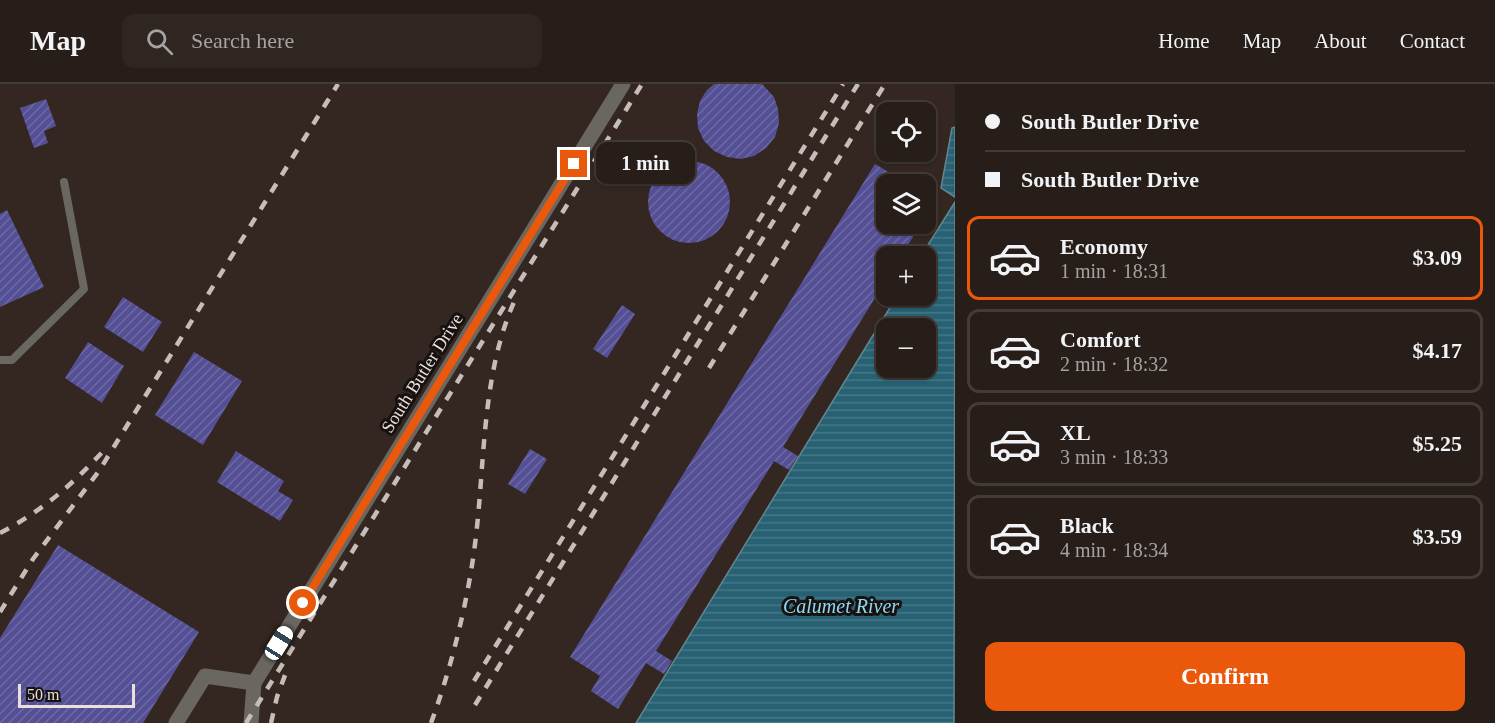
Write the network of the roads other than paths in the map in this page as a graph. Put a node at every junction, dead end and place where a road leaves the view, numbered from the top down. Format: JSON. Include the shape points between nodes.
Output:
{"nodes":[{"id":1,"x":623,"y":84,"type":"edge"},
{"id":2,"x":64,"y":182,"type":"dead end"},
{"id":3,"x":0,"y":360,"type":"edge"},
{"id":4,"x":254,"y":683,"type":"junction"},
{"id":5,"x":176,"y":723,"type":"edge"},
{"id":6,"x":250,"y":723,"type":"edge"}],
"edges":[{"from":1,"to":4,"type":"street","name":"South Butler Drive"},
{"from":2,"to":3,"type":"lane","via":[[84,289],[12,360]]},
{"from":4,"to":5,"type":"street","via":[[205,676]]},
{"from":4,"to":6,"type":"street","name":"South Butler Drive"}]}
